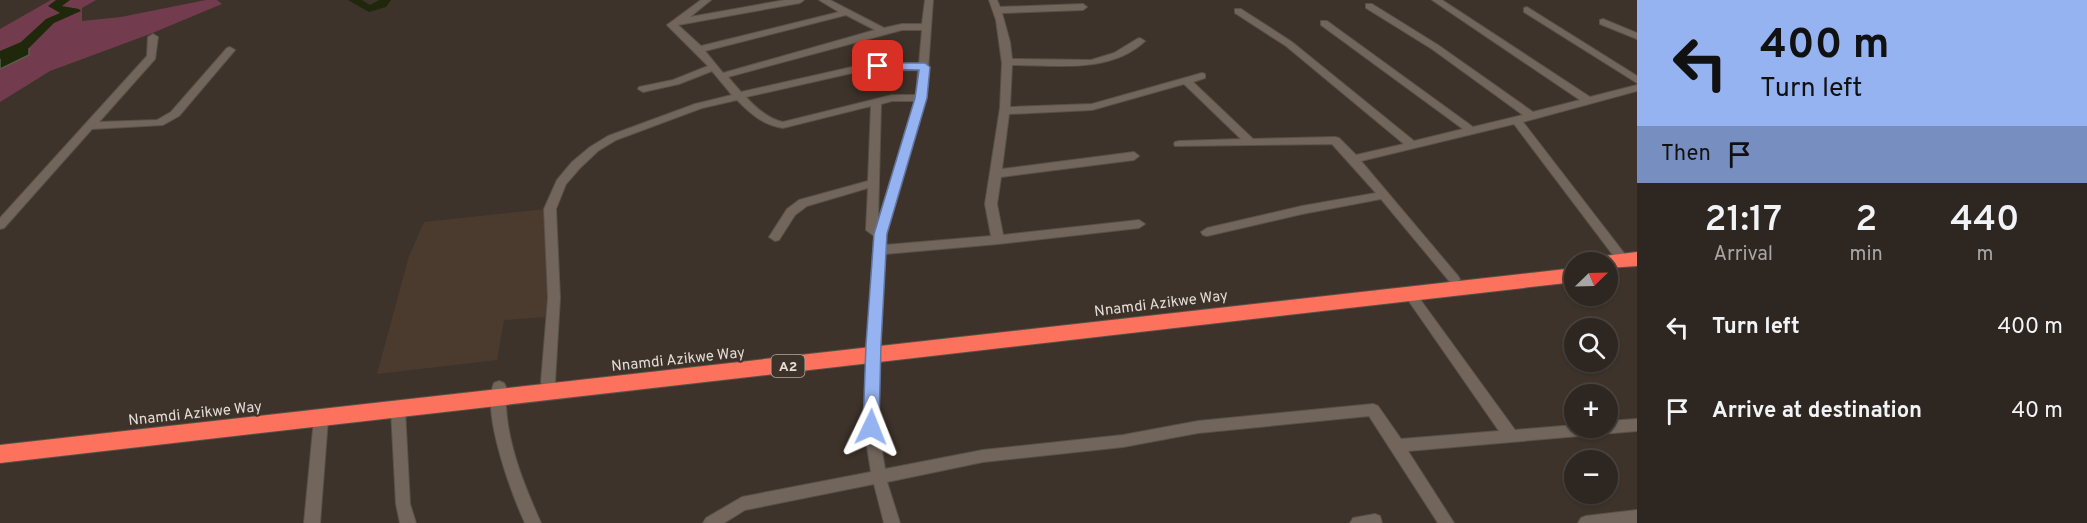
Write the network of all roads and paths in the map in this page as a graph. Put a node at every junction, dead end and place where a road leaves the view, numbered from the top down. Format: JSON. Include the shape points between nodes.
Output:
{"nodes":[{"id":1,"x":707,"y":0,"type":"edge"},
{"id":2,"x":800,"y":0,"type":"edge"},
{"id":3,"x":823,"y":0,"type":"edge"},
{"id":4,"x":929,"y":0,"type":"edge"},
{"id":5,"x":993,"y":0,"type":"edge"},
{"id":6,"x":1436,"y":0,"type":"edge"},
{"id":7,"x":1369,"y":6,"type":"dead end"},
{"id":8,"x":1083,"y":7,"type":"dead end"},
{"id":9,"x":998,"y":10,"type":"junction"},
{"id":10,"x":1527,"y":10,"type":"dead end"},
{"id":11,"x":1238,"y":11,"type":"dead end"},
{"id":12,"x":848,"y":12,"type":"junction"},
{"id":13,"x":674,"y":22,"type":"junction"},
{"id":14,"x":1603,"y":22,"type":"dead end"},
{"id":15,"x":1324,"y":23,"type":"dead end"},
{"id":16,"x":927,"y":27,"type":"junction"},
{"id":17,"x":883,"y":32,"type":"junction"},
{"id":18,"x":1637,"y":36,"type":"edge"},
{"id":19,"x":153,"y":37,"type":"dead end"},
{"id":20,"x":1140,"y":41,"type":"dead end"},
{"id":21,"x":230,"y":50,"type":"dead end"},
{"id":22,"x":698,"y":50,"type":"junction"},
{"id":23,"x":1007,"y":62,"type":"junction"},
{"id":24,"x":714,"y":67,"type":"junction"},
{"id":25,"x":925,"y":67,"type":"junction"},
{"id":26,"x":722,"y":76,"type":"junction"},
{"id":27,"x":1202,"y":76,"type":"dead end"},
{"id":28,"x":1185,"y":80,"type":"junction"},
{"id":29,"x":1637,"y":80,"type":"edge"},
{"id":30,"x":1637,"y":88,"type":"edge"},
{"id":31,"x":643,"y":89,"type":"dead end"},
{"id":32,"x":738,"y":97,"type":"junction"},
{"id":33,"x":921,"y":98,"type":"junction"},
{"id":34,"x":1589,"y":101,"type":"junction"},
{"id":35,"x":876,"y":102,"type":"junction"},
{"id":36,"x":1004,"y":111,"type":"junction"},
{"id":37,"x":1532,"y":116,"type":"junction"},
{"id":38,"x":1516,"y":120,"type":"junction"},
{"id":39,"x":90,"y":126,"type":"junction"},
{"id":40,"x":1472,"y":131,"type":"junction"},
{"id":41,"x":1250,"y":142,"type":"junction"},
{"id":42,"x":1179,"y":144,"type":"dead end"},
{"id":43,"x":1412,"y":145,"type":"junction"},
{"id":44,"x":1134,"y":156,"type":"dead end"},
{"id":45,"x":1354,"y":159,"type":"junction"},
{"id":46,"x":996,"y":174,"type":"junction"},
{"id":47,"x":873,"y":183,"type":"junction"},
{"id":48,"x":1384,"y":195,"type":"junction"},
{"id":49,"x":2,"y":220,"type":"edge"},
{"id":50,"x":1139,"y":224,"type":"dead end"},
{"id":51,"x":1207,"y":232,"type":"dead end"},
{"id":52,"x":880,"y":234,"type":"junction"},
{"id":53,"x":775,"y":237,"type":"dead end"},
{"id":54,"x":998,"y":240,"type":"junction"},
{"id":55,"x":879,"y":250,"type":"junction"},
{"id":56,"x":1626,"y":265,"type":"edge"},
{"id":57,"x":1564,"y":267,"type":"edge"},
{"id":58,"x":1564,"y":276,"type":"edge"},
{"id":59,"x":1454,"y":279,"type":"junction"},
{"id":60,"x":1410,"y":294,"type":"junction"},
{"id":61,"x":873,"y":350,"type":"junction"},
{"id":62,"x":549,"y":382,"type":"junction"},
{"id":63,"x":498,"y":393,"type":"junction"},
{"id":64,"x":398,"y":410,"type":"junction"},
{"id":65,"x":321,"y":418,"type":"junction"},
{"id":66,"x":1637,"y":425,"type":"edge"},
{"id":67,"x":1618,"y":426,"type":"edge"},
{"id":68,"x":1564,"y":431,"type":"edge"},
{"id":69,"x":1511,"y":436,"type":"junction"},
{"id":70,"x":0,"y":444,"type":"edge"},
{"id":71,"x":1397,"y":446,"type":"junction"},
{"id":72,"x":0,"y":454,"type":"edge"},
{"id":73,"x":879,"y":478,"type":"junction"},
{"id":74,"x":1637,"y":517,"type":"edge"},
{"id":75,"x":1375,"y":521,"type":"dead end"},
{"id":76,"x":312,"y":523,"type":"edge"},
{"id":77,"x":408,"y":523,"type":"edge"},
{"id":78,"x":533,"y":523,"type":"edge"},
{"id":79,"x":711,"y":523,"type":"edge"},
{"id":80,"x":892,"y":523,"type":"edge"},
{"id":81,"x":1358,"y":523,"type":"edge"},
{"id":82,"x":1446,"y":523,"type":"edge"},
{"id":83,"x":1586,"y":523,"type":"edge"}],
"edges":[{"from":1,"to":13,"type":"street"},
{"from":2,"to":13,"type":"street"},
{"from":3,"to":12,"type":"street"},
{"from":4,"to":16,"type":"street"},
{"from":5,"to":9,"type":"street"},
{"from":6,"to":34,"type":"street"},
{"from":7,"to":37,"type":"street"},
{"from":8,"to":9,"type":"street"},
{"from":9,"to":23,"type":"street","via":[[1005,30]]},
{"from":10,"to":29,"type":"street"},
{"from":11,"to":43,"type":"street","via":[[1289,44]]},
{"from":12,"to":17,"type":"street"},
{"from":12,"to":22,"type":"street"},
{"from":13,"to":22,"type":"street","via":[[672,25]]},
{"from":14,"to":18,"type":"street"},
{"from":15,"to":40,"type":"street"},
{"from":16,"to":17,"type":"street"},
{"from":16,"to":25,"type":"street"},
{"from":17,"to":26,"type":"street"},
{"from":19,"to":39,"type":"street","via":[[152,57]]},
{"from":20,"to":23,"type":"street","via":[[1117,55],[1092,63]]},
{"from":21,"to":39,"type":"street","via":[[167,120]]},
{"from":22,"to":24,"type":"street"},
{"from":23,"to":36,"type":"street"},
{"from":24,"to":26,"type":"street"},
{"from":24,"to":31,"type":"street","via":[[676,82]]},
{"from":25,"to":32,"type":"street","via":[[861,68]]},
{"from":25,"to":33,"type":"street"},
{"from":26,"to":32,"type":"street"},
{"from":27,"to":28,"type":"street"},
{"from":28,"to":36,"type":"street","via":[[1092,107]]},
{"from":28,"to":41,"type":"street"},
{"from":30,"to":34,"type":"street"},
{"from":32,"to":35,"type":"street","via":[[778,125]]},
{"from":32,"to":62,"type":"street","via":[[699,106],[612,138],[576,165],[561,183],[550,209],[554,298]]},
{"from":33,"to":35,"type":"street"},
{"from":33,"to":52,"type":"street"},
{"from":34,"to":37,"type":"street"},
{"from":35,"to":47,"type":"street"},
{"from":36,"to":46,"type":"street"},
{"from":37,"to":38,"type":"street"},
{"from":38,"to":40,"type":"street"},
{"from":38,"to":56,"type":"street"},
{"from":39,"to":49,"type":"street"},
{"from":40,"to":43,"type":"street"},
{"from":41,"to":42,"type":"street"},
{"from":41,"to":45,"type":"street","via":[[1327,138],[1340,143]]},
{"from":43,"to":45,"type":"street"},
{"from":44,"to":46,"type":"street"},
{"from":45,"to":48,"type":"street"},
{"from":46,"to":54,"type":"street","via":[[991,204]]},
{"from":47,"to":52,"type":"street","via":[[872,230]]},
{"from":47,"to":53,"type":"street","via":[[803,203],[791,212]]},
{"from":48,"to":51,"type":"street"},
{"from":48,"to":59,"type":"street"},
{"from":50,"to":54,"type":"street"},
{"from":52,"to":55,"type":"street"},
{"from":54,"to":55,"type":"street"},
{"from":55,"to":61,"type":"street"},
{"from":57,"to":59,"type":"highway","name":"Nnamdi Azikwe Way","number":"A2"},
{"from":58,"to":60,"type":"highway","name":"Nnamdi Azikwe Way","number":"A2"},
{"from":59,"to":61,"type":"highway","name":"Nnamdi Azikwe Way","number":"A2"},
{"from":60,"to":61,"type":"highway","name":"Nnamdi Azikwe Way","number":"A2"},
{"from":60,"to":69,"type":"street"},
{"from":61,"to":62,"type":"highway","name":"Nnamdi Azikwe Way","number":"A2"},
{"from":61,"to":63,"type":"highway","name":"Nnamdi Azikwe Way","number":"A2"},
{"from":61,"to":73,"type":"street","via":[[871,427]]},
{"from":62,"to":63,"type":"highway","name":"Nnamdi Azikwe Way","number":"A2"},
{"from":63,"to":64,"type":"highway","name":"Nnamdi Azikwe Way","number":"A2"},
{"from":63,"to":70,"type":"highway","name":"Nnamdi Azikwe Way","number":"A2"},
{"from":63,"to":78,"type":"street","via":[[516,485]]},
{"from":64,"to":65,"type":"highway","name":"Nnamdi Azikwe Way","number":"A2"},
{"from":64,"to":77,"type":"street","via":[[403,504]]},
{"from":65,"to":72,"type":"highway","name":"Nnamdi Azikwe Way","number":"A2"},
{"from":65,"to":76,"type":"street"},
{"from":66,"to":67,"type":"street"},
{"from":68,"to":69,"type":"street"},
{"from":69,"to":71,"type":"street"},
{"from":71,"to":73,"type":"street","via":[[1373,410],[1198,427],[1123,441],[983,456]]},
{"from":71,"to":82,"type":"street"},
{"from":73,"to":79,"type":"street","via":[[742,504]]},
{"from":73,"to":80,"type":"street"},
{"from":74,"to":83,"type":"street"},
{"from":75,"to":81,"type":"street"}]}
